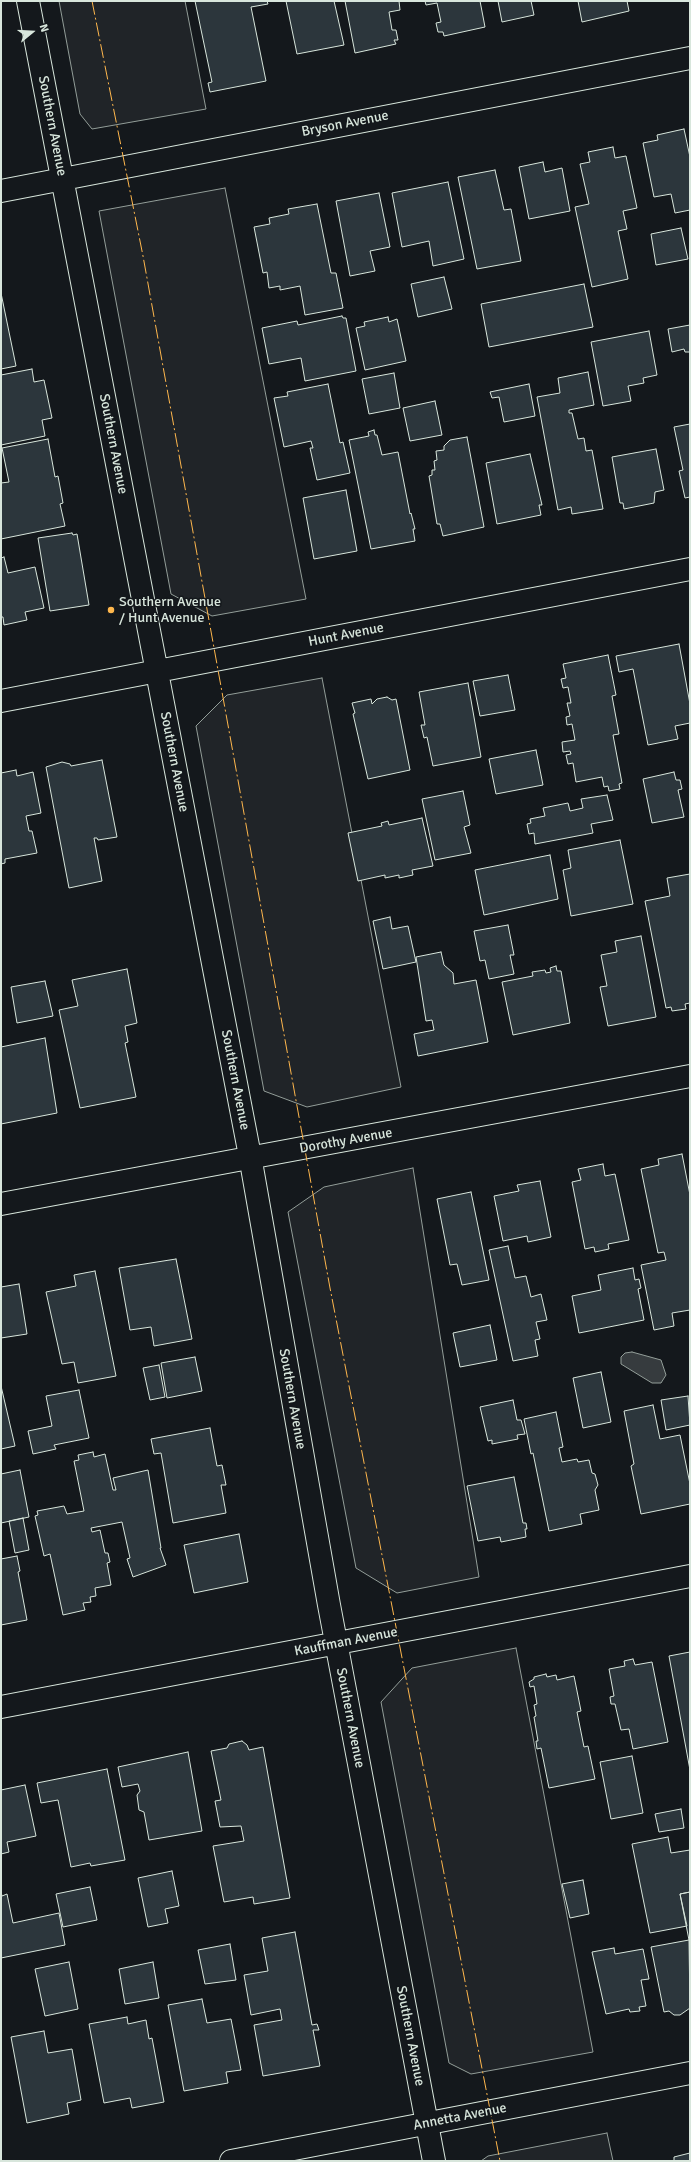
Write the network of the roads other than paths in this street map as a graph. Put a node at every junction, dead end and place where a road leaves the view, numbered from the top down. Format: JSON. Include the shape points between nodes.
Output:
{"nodes":[{"id":1,"x":28,"y":1,"type":"edge"},
{"id":2,"x":690,"y":58,"type":"edge"},
{"id":3,"x":63,"y":179,"type":"junction"},
{"id":4,"x":1,"y":191,"type":"edge"},
{"id":5,"x":690,"y":569,"type":"edge"},
{"id":6,"x":157,"y":672,"type":"junction"},
{"id":7,"x":1,"y":701,"type":"edge"},
{"id":8,"x":690,"y":1076,"type":"edge"},
{"id":9,"x":250,"y":1156,"type":"junction"},
{"id":10,"x":1,"y":1204,"type":"edge"},
{"id":11,"x":690,"y":1576,"type":"edge"},
{"id":12,"x":336,"y":1644,"type":"junction"},
{"id":13,"x":1,"y":1707,"type":"edge"},
{"id":14,"x":690,"y":2073,"type":"edge"},
{"id":15,"x":427,"y":2124,"type":"junction"},
{"id":16,"x":231,"y":2161,"type":"edge"},
{"id":17,"x":434,"y":2161,"type":"edge"}],
"edges":[{"from":1,"to":3,"type":"street","name":"Southern Avenue"},
{"from":2,"to":3,"type":"street","name":"Bryson Avenue"},
{"from":3,"to":4,"type":"street","name":"Bryson Avenue"},
{"from":3,"to":6,"type":"street","name":"Southern Avenue"},
{"from":5,"to":6,"type":"street","name":"Hunt Avenue"},
{"from":6,"to":7,"type":"street","name":"Hunt Avenue"},
{"from":6,"to":9,"type":"street","name":"Southern Avenue"},
{"from":8,"to":9,"type":"street","name":"Dorothy Avenue","via":[[304,1149]]},
{"from":9,"to":10,"type":"street","name":"Dorothy Avenue"},
{"from":9,"to":12,"type":"street","name":"Southern Avenue"},
{"from":11,"to":12,"type":"street","name":"Kauffman Avenue"},
{"from":12,"to":13,"type":"street","name":"Kauffman Avenue"},
{"from":12,"to":15,"type":"street","name":"Southern Avenue"},
{"from":14,"to":15,"type":"street","name":"Annetta Avenue"},
{"from":15,"to":16,"type":"street","name":"Annetta Avenue"},
{"from":15,"to":17,"type":"street","name":"Southern Avenue"}]}
